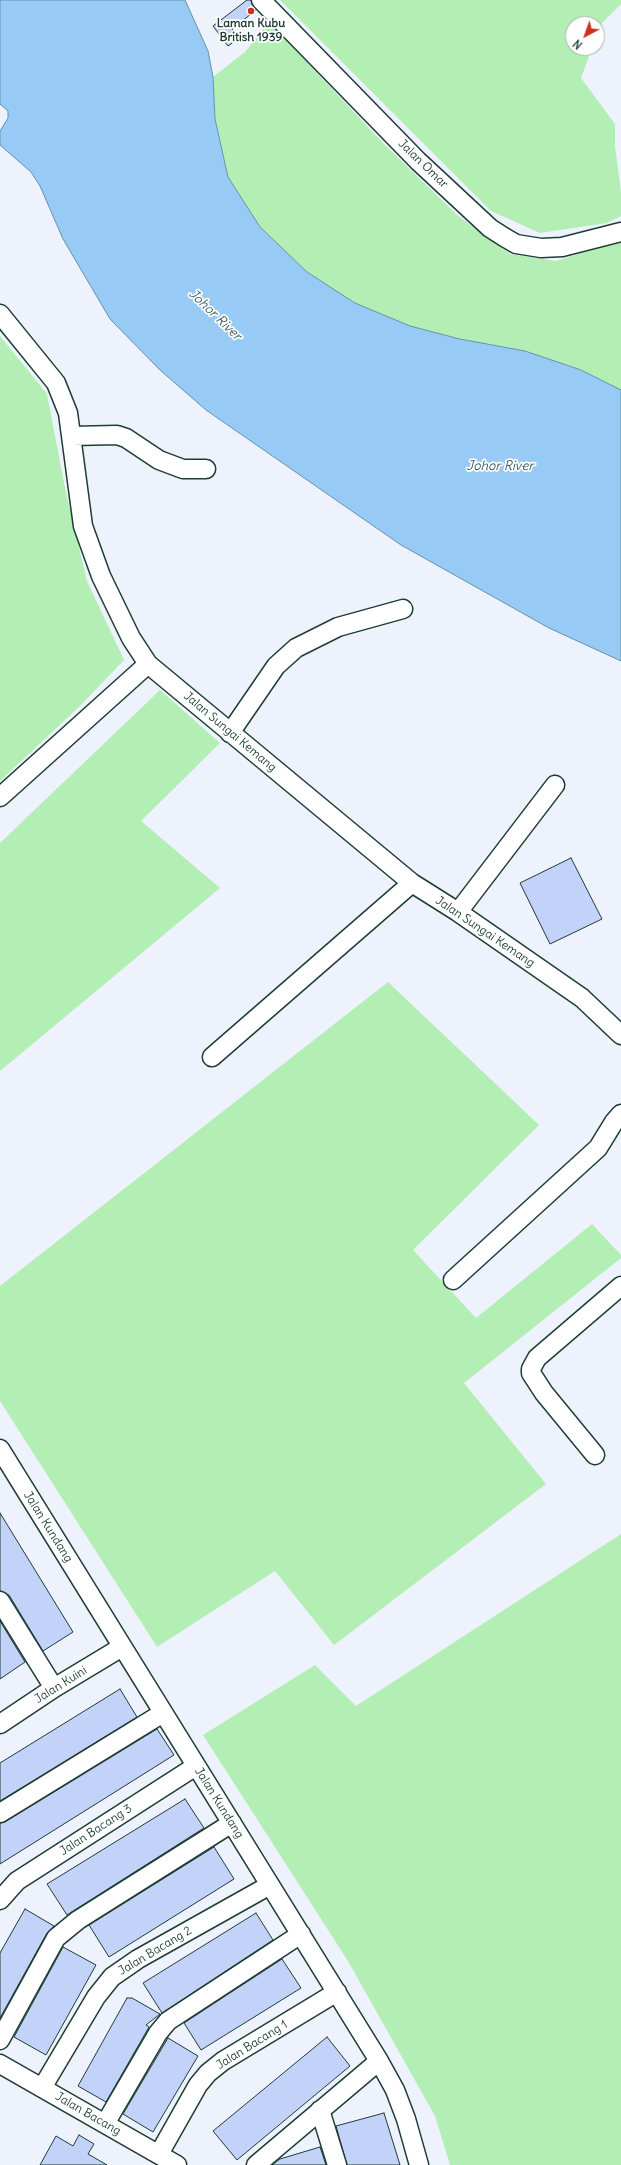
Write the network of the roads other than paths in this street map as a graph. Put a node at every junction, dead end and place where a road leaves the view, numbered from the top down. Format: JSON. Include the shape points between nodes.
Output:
{"nodes":[{"id":1,"x":261,"y":0,"type":"edge"},
{"id":2,"x":621,"y":232,"type":"edge"},
{"id":3,"x":0,"y":314,"type":"edge"},
{"id":4,"x":71,"y":436,"type":"junction"},
{"id":5,"x":206,"y":469,"type":"dead end"},
{"id":6,"x":403,"y":610,"type":"dead end"},
{"id":7,"x":148,"y":664,"type":"junction"},
{"id":8,"x":230,"y":733,"type":"junction"},
{"id":9,"x":555,"y":785,"type":"dead end"},
{"id":10,"x":0,"y":797,"type":"edge"},
{"id":11,"x":412,"y":884,"type":"junction"},
{"id":12,"x":458,"y":912,"type":"junction"},
{"id":13,"x":621,"y":1035,"type":"edge"},
{"id":14,"x":212,"y":1057,"type":"dead end"},
{"id":15,"x":621,"y":1114,"type":"edge"},
{"id":16,"x":453,"y":1280,"type":"dead end"},
{"id":17,"x":621,"y":1286,"type":"edge"},
{"id":18,"x":0,"y":1449,"type":"edge"},
{"id":19,"x":595,"y":1455,"type":"dead end"},
{"id":20,"x":0,"y":1601,"type":"edge"},
{"id":21,"x":122,"y":1647,"type":"junction"},
{"id":22,"x":54,"y":1688,"type":"junction"},
{"id":23,"x":163,"y":1713,"type":"junction"},
{"id":24,"x":0,"y":1724,"type":"edge"},
{"id":25,"x":196,"y":1766,"type":"junction"},
{"id":26,"x":0,"y":1813,"type":"edge"},
{"id":27,"x":232,"y":1823,"type":"junction"},
{"id":28,"x":270,"y":1885,"type":"junction"},
{"id":29,"x":0,"y":1900,"type":"edge"},
{"id":30,"x":301,"y":1934,"type":"junction"},
{"id":31,"x":337,"y":1992,"type":"junction"},
{"id":32,"x":0,"y":2040,"type":"edge"},
{"id":33,"x":379,"y":2061,"type":"junction"},
{"id":34,"x":0,"y":2064,"type":"edge"},
{"id":35,"x":42,"y":2088,"type":"junction"},
{"id":36,"x":320,"y":2110,"type":"junction"},
{"id":37,"x":105,"y":2124,"type":"junction"},
{"id":38,"x":158,"y":2154,"type":"junction"},
{"id":39,"x":177,"y":2165,"type":"edge"},
{"id":40,"x":256,"y":2165,"type":"edge"},
{"id":41,"x":337,"y":2165,"type":"edge"},
{"id":42,"x":419,"y":2165,"type":"edge"}],
"edges":[{"from":1,"to":2,"type":"street","name":"Jalan Omar","via":[[418,161],[490,228],[516,244],[541,248],[562,247]]},
{"from":3,"to":4,"type":"street","name":"Jalan Sungai Kemang","via":[[56,383],[68,414]]},
{"from":4,"to":5,"type":"street","via":[[117,434],[159,460],[183,469]]},
{"from":4,"to":7,"type":"street","name":"Jalan Sungai Kemang","via":[[83,526],[130,638]]},
{"from":6,"to":8,"type":"street","via":[[338,627],[296,648],[276,666]]},
{"from":7,"to":8,"type":"street","name":"Jalan Sungai Kemang"},
{"from":7,"to":10,"type":"street"},
{"from":8,"to":11,"type":"street","name":"Jalan Sungai Kemang"},
{"from":9,"to":12,"type":"street"},
{"from":11,"to":12,"type":"street","name":"Jalan Sungai Kemang"},
{"from":11,"to":14,"type":"street"},
{"from":12,"to":13,"type":"street","name":"Jalan Sungai Kemang","via":[[582,998]]},
{"from":15,"to":16,"type":"street","via":[[598,1148]]},
{"from":17,"to":19,"type":"street","via":[[537,1358],[531,1369],[544,1393]]},
{"from":18,"to":21,"type":"street","name":"Jalan Kundang"},
{"from":20,"to":22,"type":"street"},
{"from":21,"to":22,"type":"street","name":"Jalan Kuini"},
{"from":21,"to":23,"type":"street","name":"Jalan Kundang"},
{"from":22,"to":24,"type":"street","name":"Jalan Kuini"},
{"from":23,"to":25,"type":"street","name":"Jalan Kundang"},
{"from":23,"to":26,"type":"street"},
{"from":25,"to":27,"type":"street","name":"Jalan Kundang"},
{"from":25,"to":29,"type":"street","name":"Jalan Bacang 3","via":[[17,1881]]},
{"from":27,"to":28,"type":"street","name":"Jalan Kundang"},
{"from":27,"to":32,"type":"street","via":[[78,1920],[56,1938]]},
{"from":28,"to":30,"type":"street","name":"Jalan Kundang"},
{"from":28,"to":35,"type":"street","name":"Jalan Bacang 2","via":[[138,1959],[112,1977],[96,1997]]},
{"from":30,"to":31,"type":"street","name":"Jalan Kundang"},
{"from":30,"to":37,"type":"street","via":[[168,2021],[158,2033]]},
{"from":31,"to":33,"type":"street","name":"Jalan Kundang"},
{"from":31,"to":38,"type":"street","name":"Jalan Bacang 1","via":[[208,2073],[198,2085]]},
{"from":33,"to":36,"type":"street"},
{"from":33,"to":42,"type":"street","name":"Jalan Kundang","via":[[395,2090]]},
{"from":34,"to":35,"type":"street","name":"Jalan Bacang"},
{"from":35,"to":37,"type":"street","name":"Jalan Bacang"},
{"from":36,"to":40,"type":"street"},
{"from":36,"to":41,"type":"street"},
{"from":37,"to":38,"type":"street","name":"Jalan Bacang"},
{"from":38,"to":39,"type":"street","name":"Jalan Bacang"}]}
